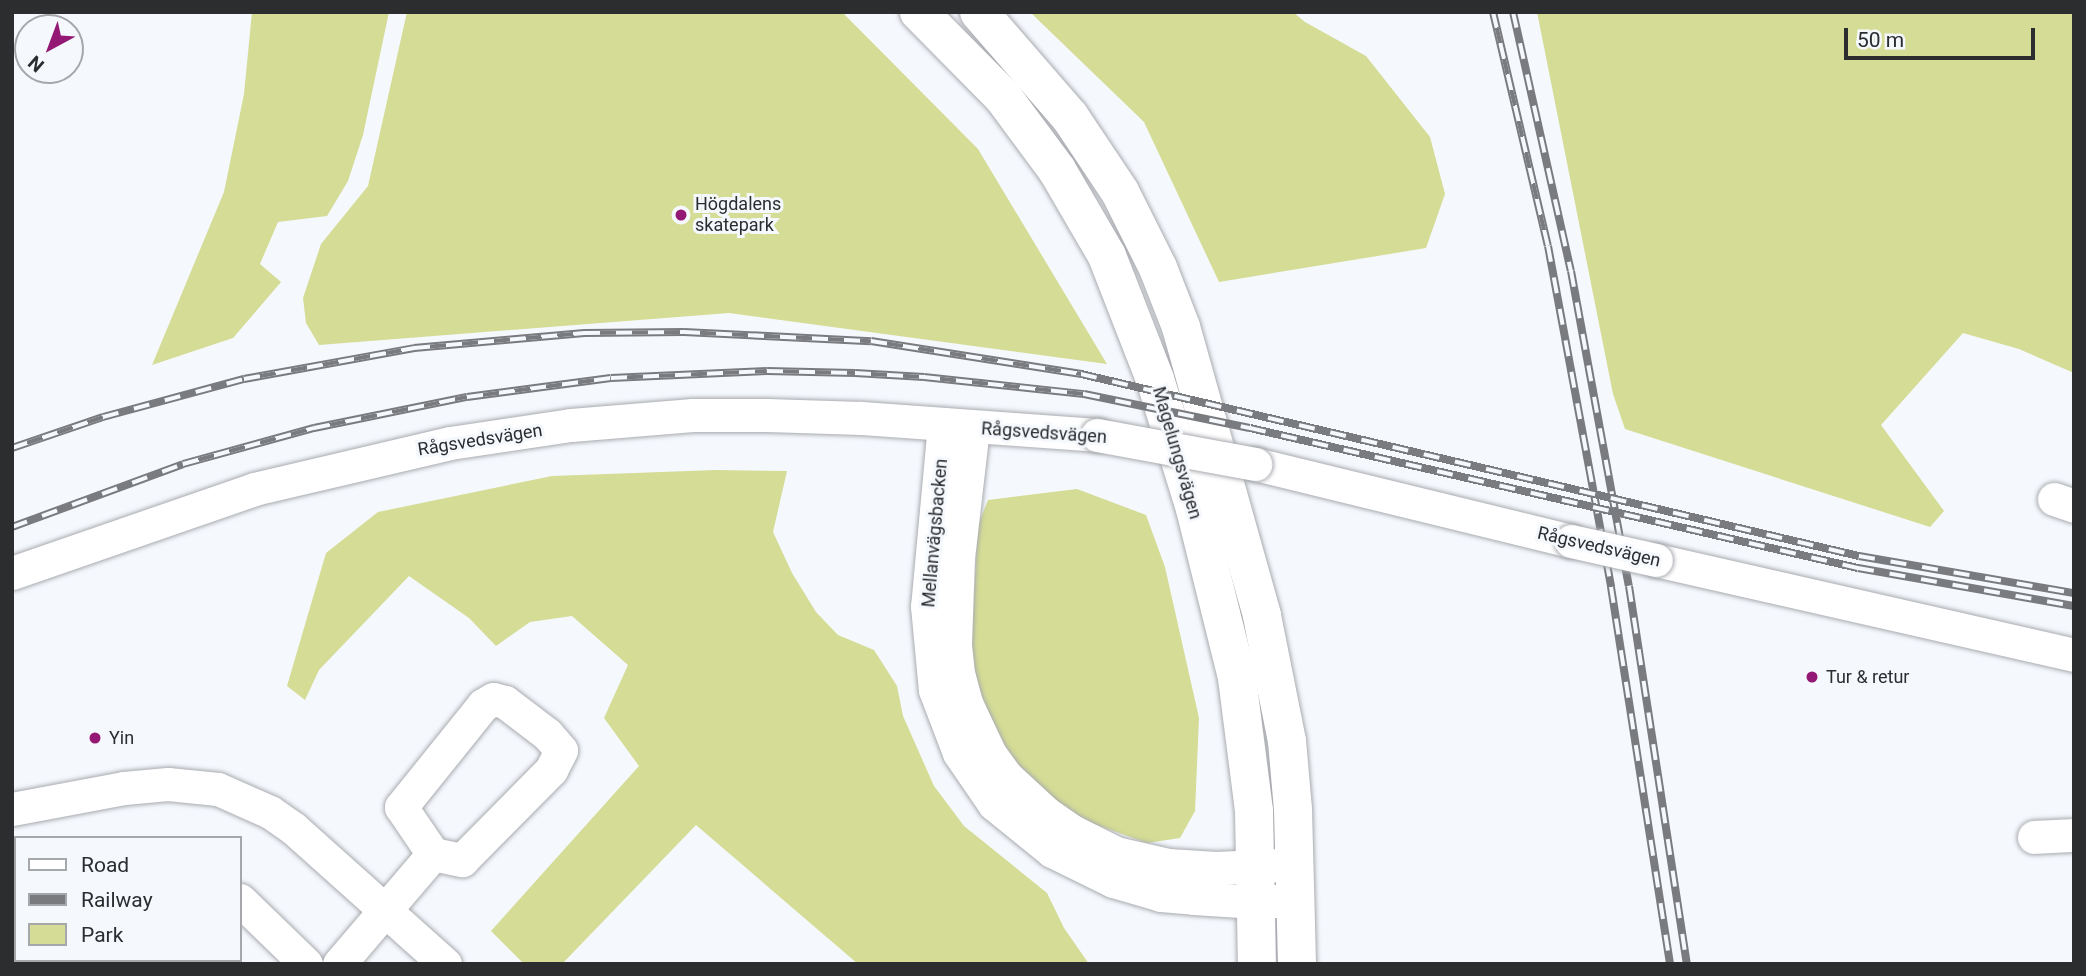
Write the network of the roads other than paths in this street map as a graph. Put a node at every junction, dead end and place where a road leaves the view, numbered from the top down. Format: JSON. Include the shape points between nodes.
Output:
{"nodes":[{"id":1,"x":919,"y":12,"type":"edge"},
{"id":2,"x":979,"y":12,"type":"edge"},
{"id":3,"x":959,"y":426,"type":"junction"},
{"id":4,"x":12,"y":573,"type":"edge"},
{"id":5,"x":2074,"y":655,"type":"edge"},
{"id":6,"x":12,"y":809,"type":"edge"},
{"id":7,"x":2074,"y":835,"type":"edge"},
{"id":8,"x":2034,"y":837,"type":"dead end"},
{"id":9,"x":433,"y":853,"type":"junction"},
{"id":10,"x":1295,"y":882,"type":"junction"},
{"id":11,"x":1255,"y":883,"type":"junction"},
{"id":12,"x":242,"y":902,"type":"edge"},
{"id":13,"x":385,"y":911,"type":"junction"},
{"id":14,"x":306,"y":964,"type":"edge"},
{"id":15,"x":339,"y":964,"type":"edge"},
{"id":16,"x":445,"y":964,"type":"edge"},
{"id":17,"x":1257,"y":964,"type":"edge"},
{"id":18,"x":1297,"y":964,"type":"edge"}],
"edges":[{"from":1,"to":11,"type":"main road","name":"Magelungsvägen","via":[[972,62],[1030,132],[1084,212],[1127,303],[1195,509],[1237,678],[1253,794]]},
{"from":2,"to":10,"type":"main road","via":[[1070,117],[1120,192],[1181,327],[1262,616],[1287,741]]},
{"from":3,"to":4,"type":"street","name":"Rågsvedsvägen","via":[[861,418],[693,415],[571,425],[450,443],[254,489]]},
{"from":3,"to":5,"type":"street","name":"Rågsvedsvägen","bridge":true,"via":[[1097,435],[1255,464]]},
{"from":3,"to":11,"type":"street","name":"Mellanvägsbacken","via":[[927,606],[935,690],[959,753],[994,804],[1052,851],[1113,881],[1161,895]]},
{"from":6,"to":13,"type":"street","via":[[124,788],[168,784],[218,789],[270,812],[293,828]]},
{"from":7,"to":8,"type":"street"},
{"from":9,"to":9,"type":"street","via":[[462,860],[558,758],[561,750],[547,734],[505,702],[492,699],[483,705],[401,807]]},
{"from":9,"to":13,"type":"street"},
{"from":10,"to":11,"type":"street","name":"Mellanvägsbacken"},
{"from":10,"to":18,"type":"main road"},
{"from":11,"to":17,"type":"main road","name":"Magelungsvägen"},
{"from":12,"to":14,"type":"street"},
{"from":13,"to":15,"type":"street"},
{"from":13,"to":16,"type":"street"}]}
